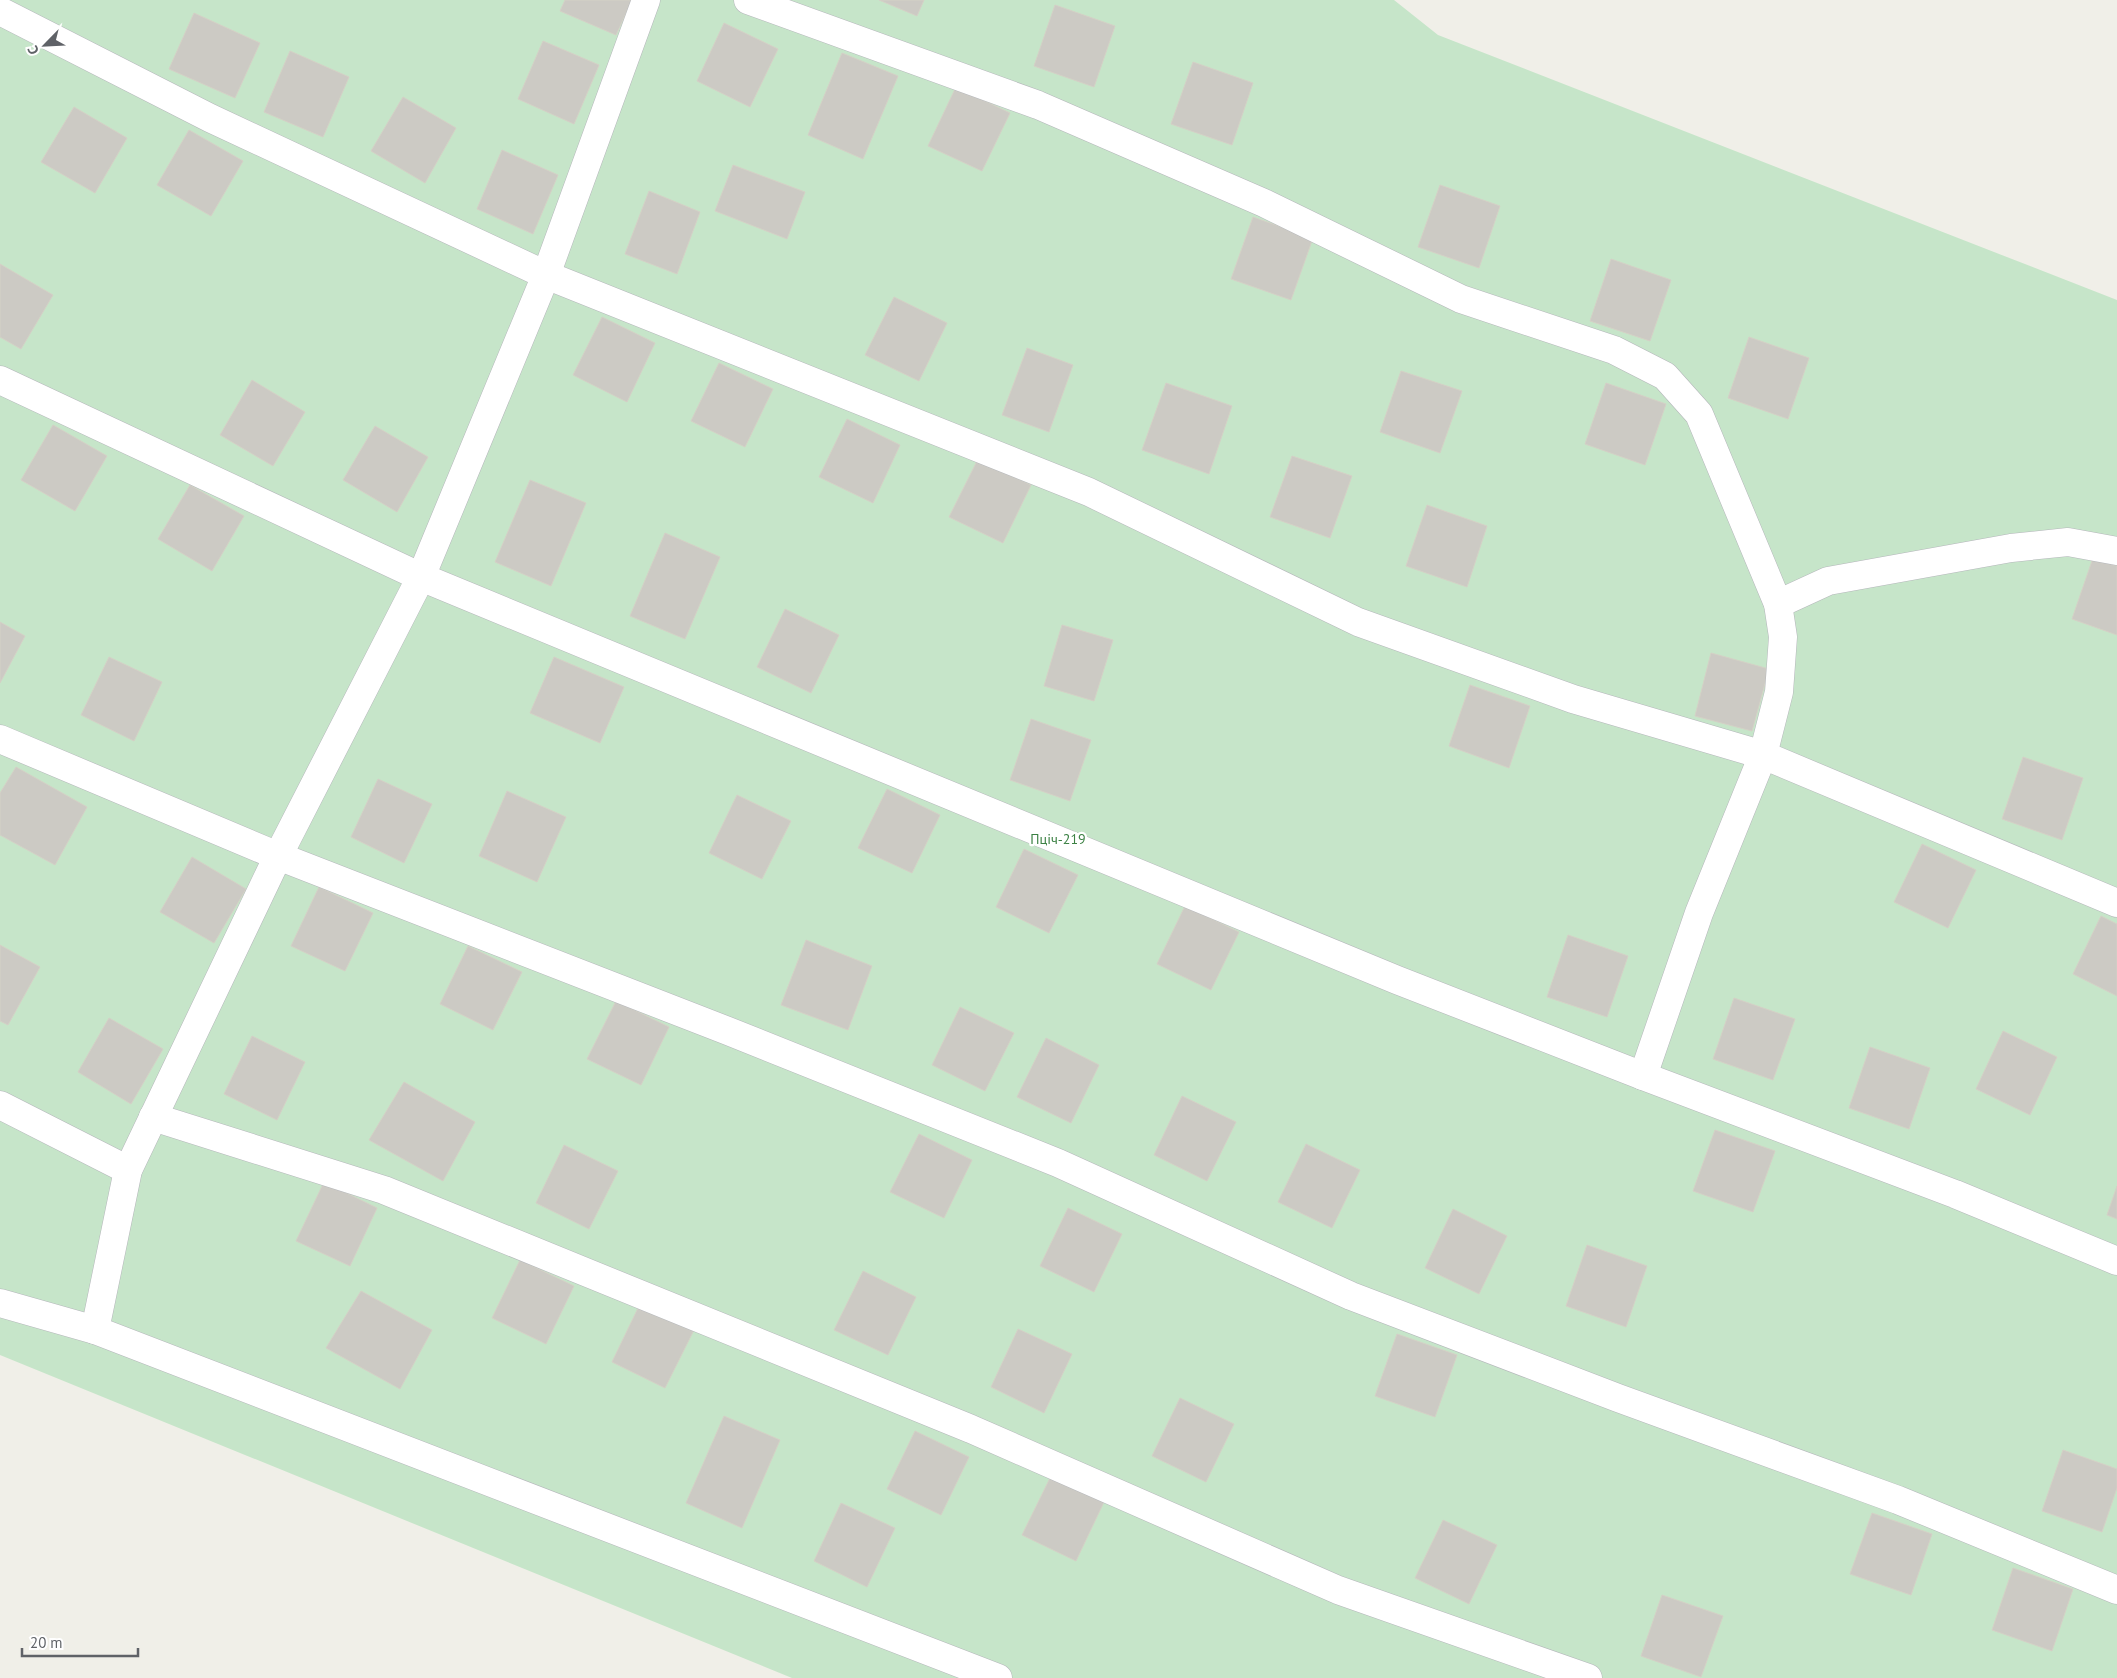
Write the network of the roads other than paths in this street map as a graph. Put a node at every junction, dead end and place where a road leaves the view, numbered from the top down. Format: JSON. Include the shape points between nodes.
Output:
{"nodes":[{"id":1,"x":646,"y":0,"type":"edge"},
{"id":2,"x":748,"y":0,"type":"edge"},
{"id":3,"x":0,"y":11,"type":"edge"},
{"id":4,"x":546,"y":275,"type":"junction"},
{"id":5,"x":0,"y":380,"type":"edge"},
{"id":6,"x":2117,"y":551,"type":"edge"},
{"id":7,"x":421,"y":577,"type":"junction"},
{"id":8,"x":1778,"y":604,"type":"junction"},
{"id":9,"x":0,"y":739,"type":"edge"},
{"id":10,"x":1762,"y":755,"type":"junction"},
{"id":11,"x":278,"y":856,"type":"junction"},
{"id":12,"x":2117,"y":903,"type":"edge"},
{"id":13,"x":1643,"y":1076,"type":"junction"},
{"id":14,"x":0,"y":1105,"type":"edge"},
{"id":15,"x":153,"y":1117,"type":"junction"},
{"id":16,"x":128,"y":1170,"type":"junction"},
{"id":17,"x":2117,"y":1261,"type":"edge"},
{"id":18,"x":0,"y":1303,"type":"edge"},
{"id":19,"x":95,"y":1330,"type":"junction"},
{"id":20,"x":2117,"y":1590,"type":"edge"},
{"id":21,"x":998,"y":1678,"type":"edge"},
{"id":22,"x":1588,"y":1678,"type":"edge"}],
"edges":[{"from":1,"to":4,"type":"street"},
{"from":2,"to":8,"type":"street","via":[[1038,105],[1264,203],[1461,300],[1614,350],[1665,376],[1698,414]]},
{"from":3,"to":4,"type":"street","via":[[210,118]]},
{"from":4,"to":7,"type":"street"},
{"from":4,"to":10,"type":"street","via":[[1089,492],[1358,622],[1573,699]]},
{"from":5,"to":7,"type":"street"},
{"from":6,"to":8,"type":"street","via":[[2068,542],[2011,548],[1828,581]]},
{"from":7,"to":11,"type":"street"},
{"from":7,"to":13,"type":"street","via":[[1397,980]]},
{"from":8,"to":10,"type":"street","via":[[1784,637],[1779,692]]},
{"from":9,"to":11,"type":"street"},
{"from":10,"to":12,"type":"street"},
{"from":10,"to":13,"type":"street","via":[[1699,913]]},
{"from":11,"to":15,"type":"street"},
{"from":11,"to":20,"type":"street","via":[[1058,1163],[1351,1296],[1898,1500]]},
{"from":13,"to":17,"type":"street","via":[[1955,1194]]},
{"from":14,"to":16,"type":"street"},
{"from":15,"to":16,"type":"street"},
{"from":15,"to":22,"type":"street","via":[[384,1190],[971,1430],[1338,1590]]},
{"from":16,"to":19,"type":"street"},
{"from":18,"to":19,"type":"street"},
{"from":19,"to":21,"type":"street"}]}
